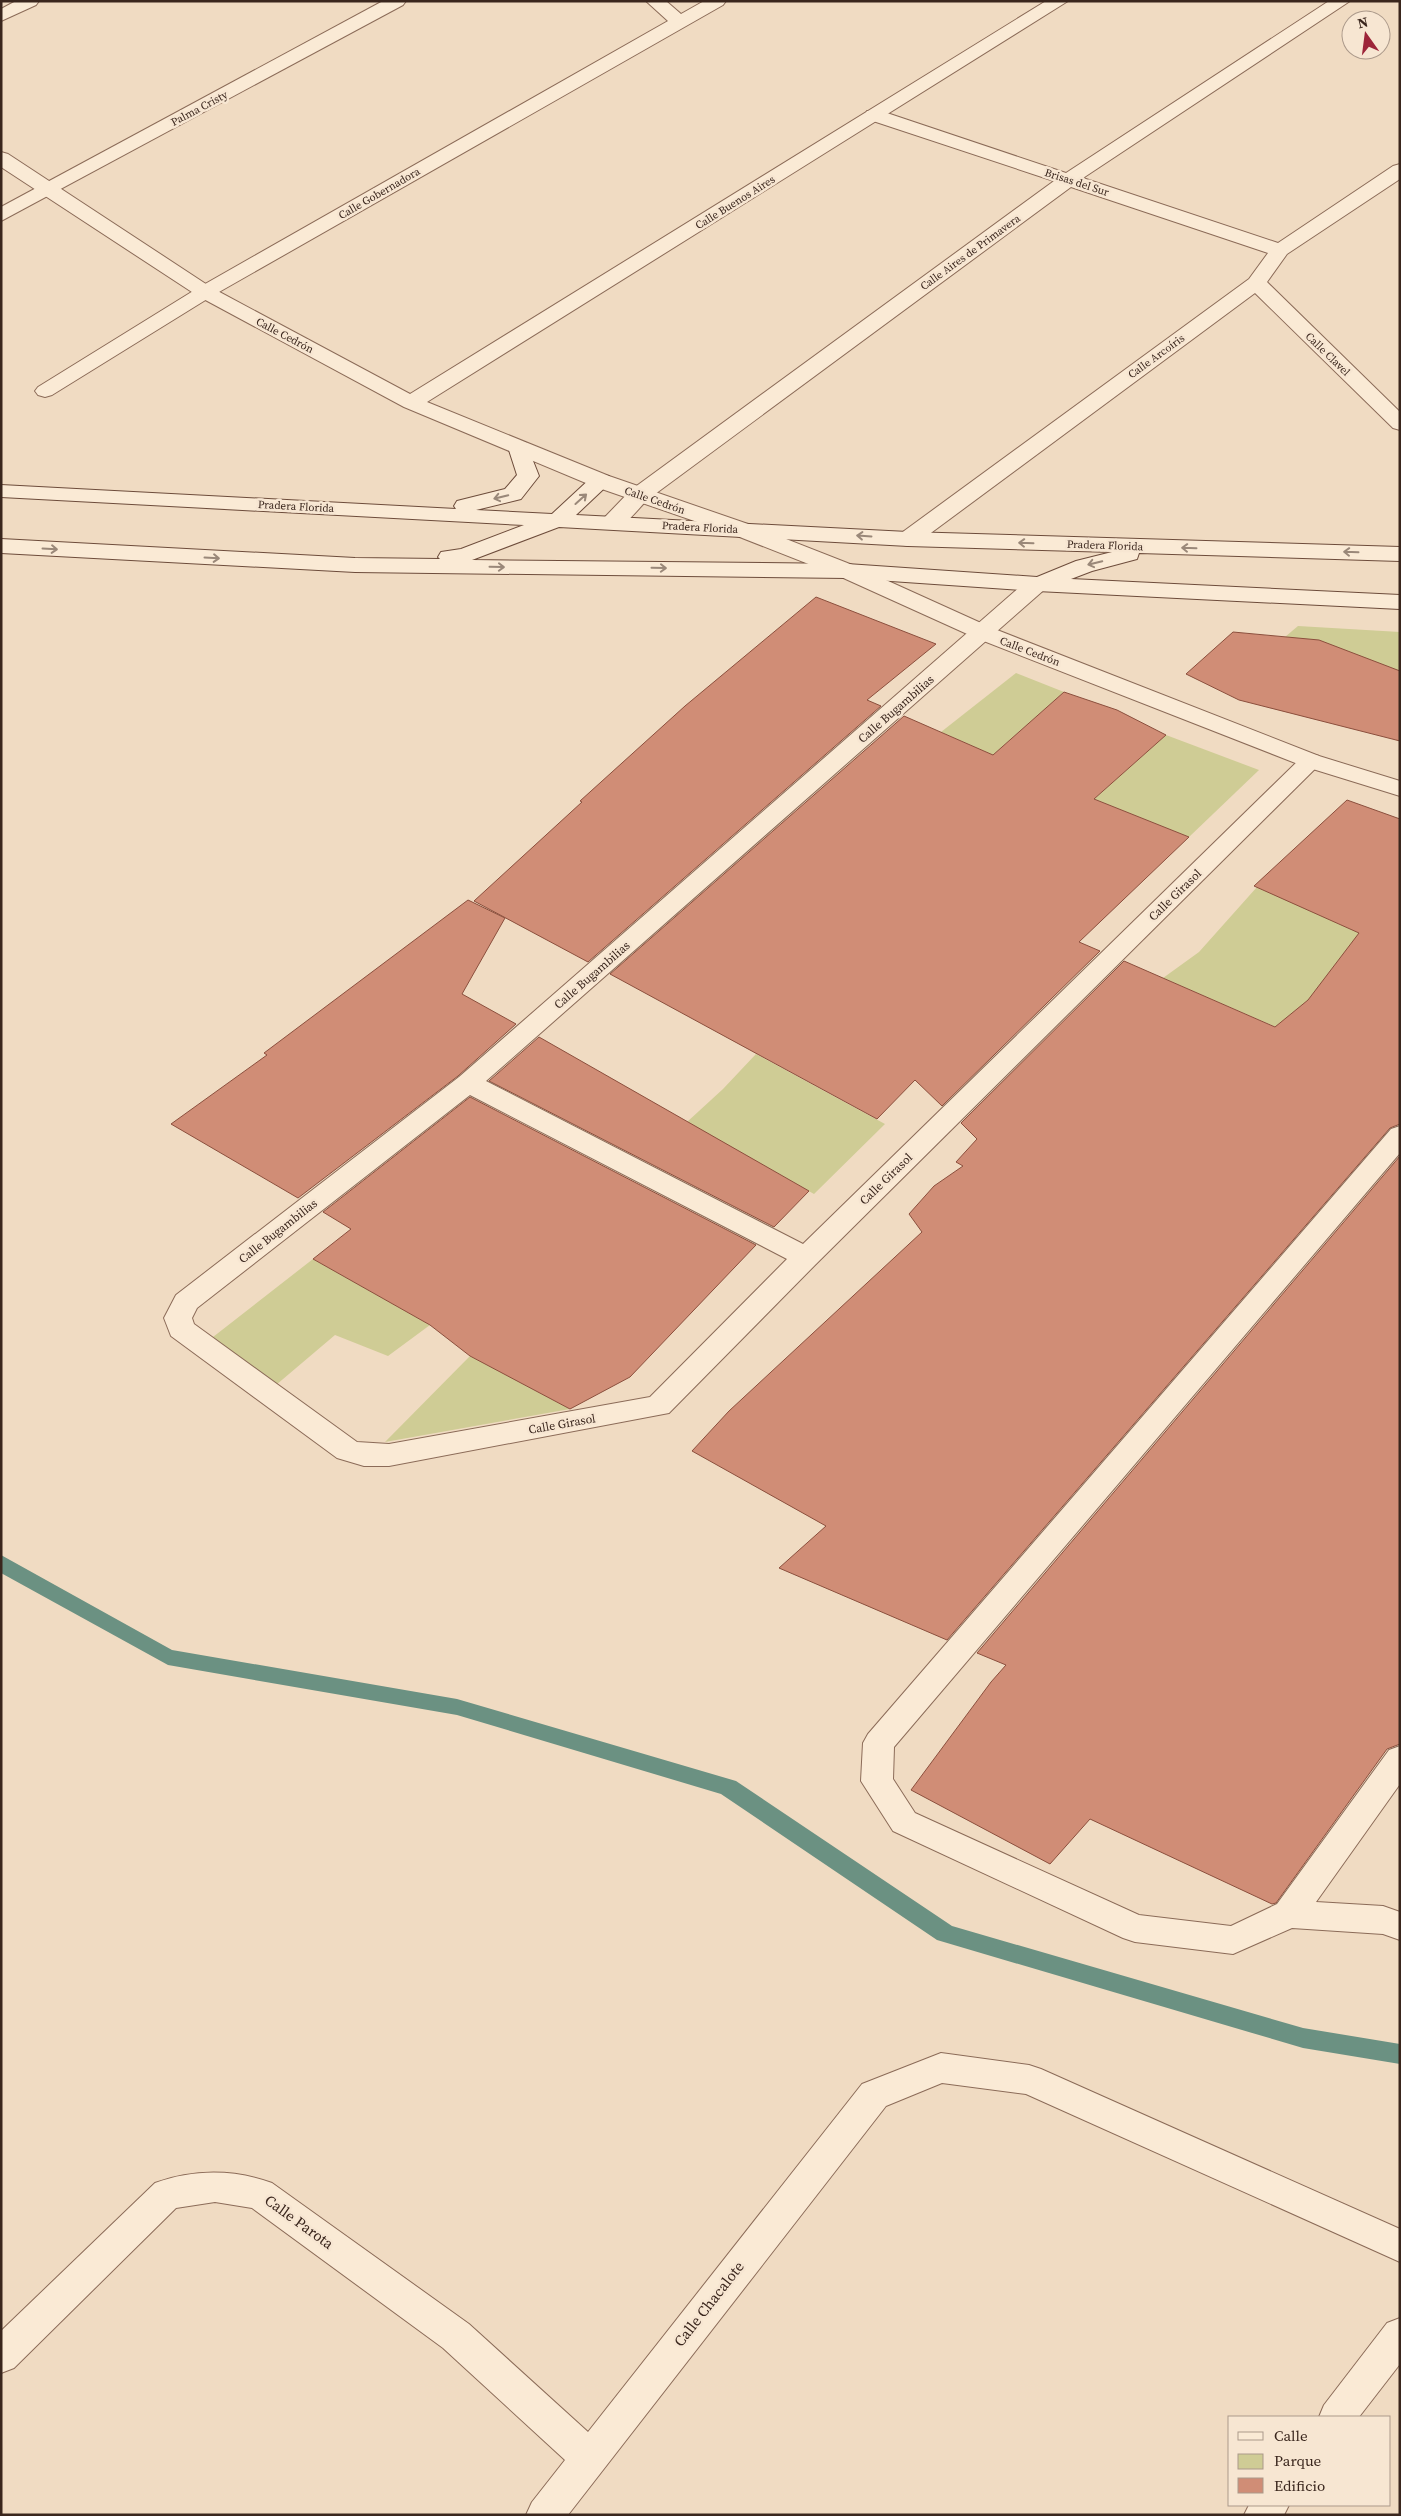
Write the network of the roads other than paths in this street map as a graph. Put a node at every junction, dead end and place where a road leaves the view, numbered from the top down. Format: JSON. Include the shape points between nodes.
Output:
{"nodes":[{"id":1,"x":30,"y":1,"type":"edge"},
{"id":2,"x":397,"y":1,"type":"edge"},
{"id":3,"x":655,"y":1,"type":"edge"},
{"id":4,"x":717,"y":1,"type":"edge"},
{"id":5,"x":1058,"y":1,"type":"edge"},
{"id":6,"x":1341,"y":1,"type":"edge"},
{"id":7,"x":1,"y":16,"type":"edge"},
{"id":8,"x":680,"y":22,"type":"junction"},
{"id":9,"x":874,"y":115,"type":"junction"},
{"id":10,"x":1,"y":158,"type":"edge"},
{"id":11,"x":1400,"y":170,"type":"edge"},
{"id":12,"x":1069,"y":179,"type":"junction"},
{"id":13,"x":46,"y":190,"type":"junction"},
{"id":14,"x":1,"y":215,"type":"edge"},
{"id":15,"x":1280,"y":250,"type":"junction"},
{"id":16,"x":1256,"y":283,"type":"junction"},
{"id":17,"x":205,"y":292,"type":"junction"},
{"id":18,"x":45,"y":392,"type":"dead end"},
{"id":19,"x":411,"y":403,"type":"junction"},
{"id":20,"x":1400,"y":424,"type":"edge"},
{"id":21,"x":519,"y":447,"type":"junction"},
{"id":22,"x":601,"y":481,"type":"junction"},
{"id":23,"x":1,"y":491,"type":"edge"},
{"id":24,"x":639,"y":495,"type":"junction"},
{"id":25,"x":436,"y":513,"type":"junction"},
{"id":26,"x":558,"y":520,"type":"junction"},
{"id":27,"x":613,"y":522,"type":"junction"},
{"id":28,"x":740,"y":529,"type":"junction"},
{"id":29,"x":908,"y":539,"type":"junction"},
{"id":30,"x":1,"y":546,"type":"edge"},
{"id":31,"x":1160,"y":547,"type":"junction"},
{"id":32,"x":1400,"y":554,"type":"edge"},
{"id":33,"x":355,"y":565,"type":"junction"},
{"id":34,"x":847,"y":571,"type":"junction"},
{"id":35,"x":1037,"y":584,"type":"junction"},
{"id":36,"x":1400,"y":602,"type":"edge"},
{"id":37,"x":984,"y":633,"type":"junction"},
{"id":38,"x":1311,"y":762,"type":"junction"},
{"id":39,"x":1400,"y":789,"type":"edge"},
{"id":40,"x":468,"y":1084,"type":"junction"},
{"id":41,"x":1400,"y":1135,"type":"edge"},
{"id":42,"x":806,"y":1257,"type":"junction"},
{"id":43,"x":186,"y":1302,"type":"joint"},
{"id":44,"x":1400,"y":1758,"type":"edge"},
{"id":45,"x":1289,"y":1914,"type":"junction"},
{"id":46,"x":1400,"y":1926,"type":"edge"},
{"id":47,"x":1400,"y":2246,"type":"edge"},
{"id":48,"x":1400,"y":2335,"type":"edge"},
{"id":49,"x":1,"y":2356,"type":"edge"},
{"id":50,"x":1338,"y":2416,"type":"edge"},
{"id":51,"x":589,"y":2457,"type":"junction"},
{"id":52,"x":545,"y":2515,"type":"edge"}],
"edges":[{"from":1,"to":7,"type":"street"},
{"from":2,"to":13,"type":"street","name":"Palma Cristy"},
{"from":3,"to":8,"type":"street"},
{"from":4,"to":8,"type":"street","name":"Calle Gobernadora"},
{"from":5,"to":9,"type":"street","name":"Calle Buenos Aires"},
{"from":6,"to":12,"type":"street","name":"Calle Aires de Primavera"},
{"from":8,"to":17,"type":"street","name":"Calle Gobernadora"},
{"from":9,"to":12,"type":"street","name":"Brisas del Sur"},
{"from":9,"to":19,"type":"street","name":"Calle Buenos Aires"},
{"from":10,"to":13,"type":"street","name":"Calle Cedrón"},
{"from":11,"to":15,"type":"street","name":"Calle Arcoíris"},
{"from":12,"to":15,"type":"street","name":"Brisas del Sur"},
{"from":12,"to":24,"type":"street","name":"Calle Aires de Primavera"},
{"from":13,"to":14,"type":"street","name":"Palma Cristy"},
{"from":13,"to":17,"type":"street","name":"Calle Cedrón"},
{"from":15,"to":16,"type":"street","name":"Calle Arcoíris"},
{"from":16,"to":20,"type":"street","name":"Calle Clavel"},
{"from":16,"to":29,"type":"street","name":"Calle Arcoíris"},
{"from":17,"to":18,"type":"street","name":"Calle Gobernadora"},
{"from":17,"to":19,"type":"street","name":"Calle Cedrón"},
{"from":19,"to":21,"type":"street","name":"Calle Cedrón"},
{"from":21,"to":22,"type":"street","name":"Calle Cedrón"},
{"from":21,"to":25,"type":"street","one_way":true,"via":[[528,476],[513,494]]},
{"from":22,"to":24,"type":"street","name":"Calle Cedrón"},
{"from":26,"to":22,"type":"street","one_way":true},
{"from":23,"to":25,"type":"street","name":"Pradera Florida"},
{"from":24,"to":27,"type":"street","name":"Calle Aires de Primavera"},
{"from":24,"to":28,"type":"street","name":"Calle Cedrón"},
{"from":25,"to":26,"type":"street","name":"Pradera Florida"},
{"from":26,"to":27,"type":"street","name":"Pradera Florida"},
{"from":26,"to":33,"type":"street","via":[[465,555]]},
{"from":27,"to":28,"type":"street","name":"Pradera Florida"},
{"from":29,"to":28,"type":"street","name":"Pradera Florida","one_way":true},
{"from":28,"to":34,"type":"street","name":"Calle Cedrón"},
{"from":31,"to":29,"type":"street","name":"Pradera Florida","one_way":true},
{"from":30,"to":33,"type":"street","one_way":true},
{"from":32,"to":31,"type":"street","name":"Pradera Florida","one_way":true},
{"from":31,"to":35,"type":"street","one_way":true,"via":[[1084,566]]},
{"from":33,"to":34,"type":"street","one_way":true},
{"from":34,"to":35,"type":"street"},
{"from":34,"to":37,"type":"street","name":"Calle Cedrón"},
{"from":35,"to":36,"type":"street"},
{"from":35,"to":37,"type":"street","name":"Calle Bugambilias"},
{"from":37,"to":38,"type":"street","name":"Calle Cedrón"},
{"from":37,"to":40,"type":"street","name":"Calle Bugambilias"},
{"from":38,"to":39,"type":"street","name":"Calle Cedrón"},
{"from":38,"to":42,"type":"street","name":"Calle Girasol"},
{"from":40,"to":42,"type":"street"},
{"from":40,"to":43,"type":"street","name":"Calle Bugambilias"},
{"from":41,"to":45,"type":"street","via":[[879,1743],[878,1781],[904,1822],[1135,1928],[1233,1940]]},
{"from":42,"to":43,"type":"street","name":"Calle Girasol","via":[[659,1406],[389,1455],[364,1455],[347,1450],[181,1329],[178,1318]]},
{"from":44,"to":45,"type":"street"},
{"from":45,"to":46,"type":"street","via":[[1383,1920]]},
{"from":47,"to":51,"type":"street","name":"Calle Chacalote","via":[[1029,2080],[941,2068],[874,2094]]},
{"from":48,"to":50,"type":"street"},
{"from":49,"to":51,"type":"street","name":"Calle Parota","via":[[167,2194],[215,2186],[260,2194],[456,2336]]},
{"from":51,"to":52,"type":"street","name":"Calle Chacalote"}]}
